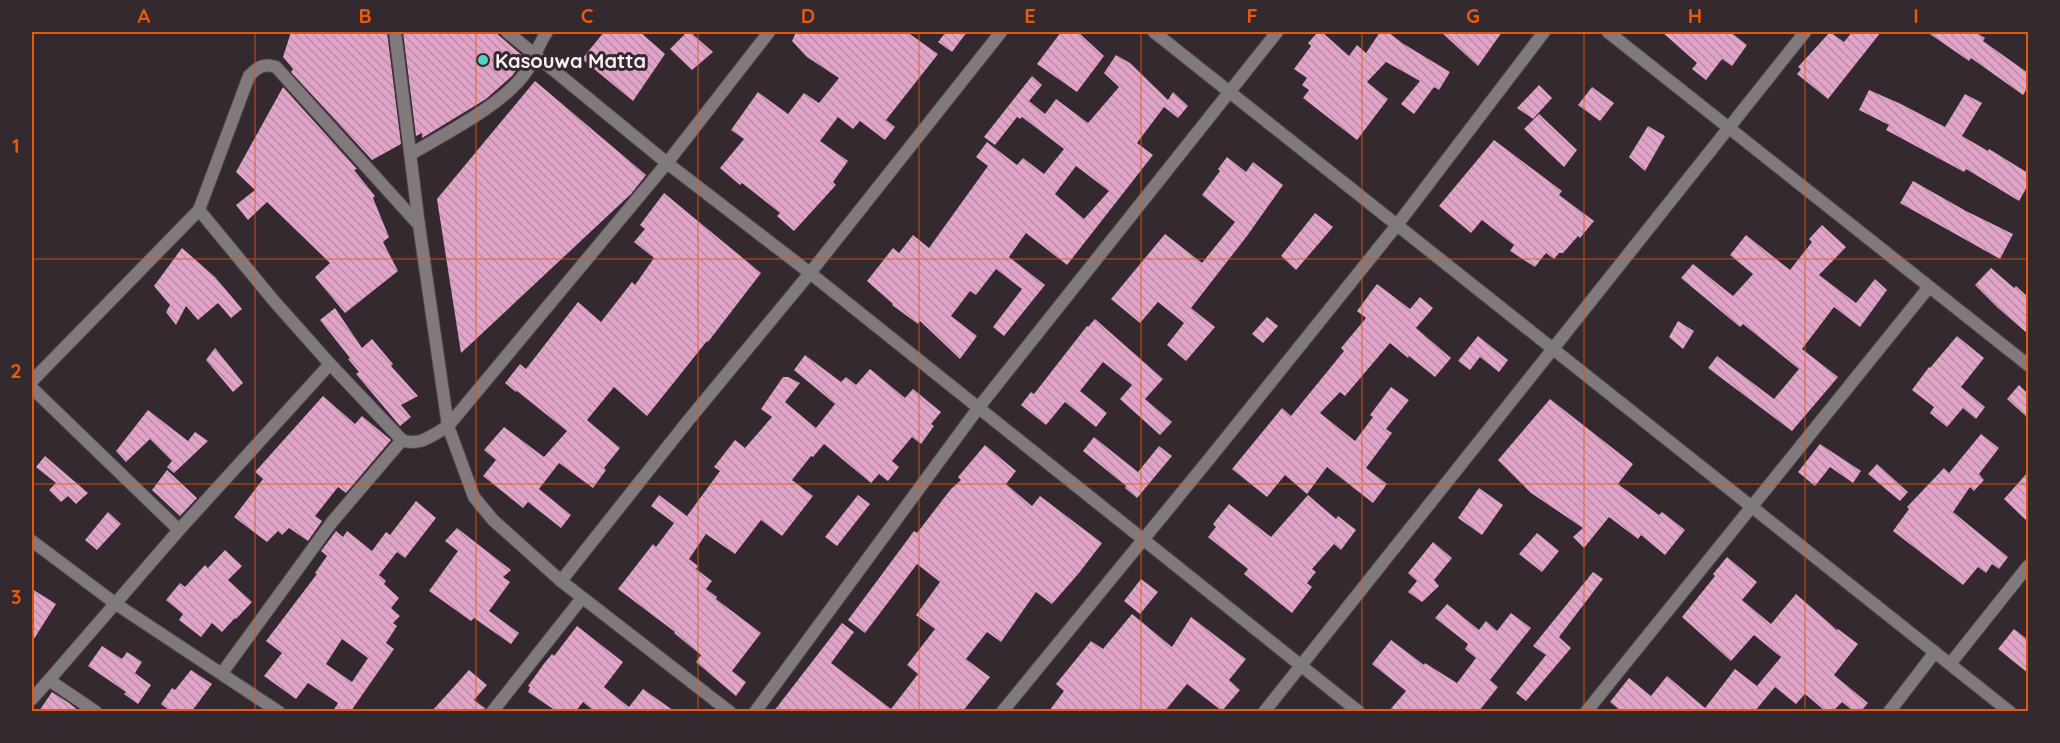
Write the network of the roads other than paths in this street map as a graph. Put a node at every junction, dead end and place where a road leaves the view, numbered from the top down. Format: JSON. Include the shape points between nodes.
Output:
{"nodes":[{"id":1,"x":395,"y":32,"type":"edge"},
{"id":2,"x":507,"y":32,"type":"edge"},
{"id":3,"x":547,"y":32,"type":"edge"},
{"id":4,"x":769,"y":32,"type":"edge"},
{"id":5,"x":1001,"y":32,"type":"edge"},
{"id":6,"x":1154,"y":32,"type":"edge"},
{"id":7,"x":1277,"y":32,"type":"edge"},
{"id":8,"x":1544,"y":32,"type":"edge"},
{"id":9,"x":1608,"y":32,"type":"edge"},
{"id":10,"x":1804,"y":32,"type":"edge"},
{"id":11,"x":534,"y":54,"type":"junction"},
{"id":12,"x":1229,"y":92,"type":"junction"},
{"id":13,"x":1729,"y":126,"type":"junction"},
{"id":14,"x":411,"y":154,"type":"junction"},
{"id":15,"x":668,"y":163,"type":"junction"},
{"id":16,"x":199,"y":210,"type":"junction"},
{"id":17,"x":419,"y":225,"type":"junction"},
{"id":18,"x":1397,"y":225,"type":"junction"},
{"id":19,"x":810,"y":273,"type":"junction"},
{"id":20,"x":1929,"y":287,"type":"junction"},
{"id":21,"x":1552,"y":348,"type":"junction"},
{"id":22,"x":330,"y":364,"type":"junction"},
{"id":23,"x":2028,"y":365,"type":"edge"},
{"id":24,"x":32,"y":381,"type":"edge"},
{"id":25,"x":32,"y":388,"type":"edge"},
{"id":26,"x":979,"y":407,"type":"junction"},
{"id":27,"x":448,"y":426,"type":"junction"},
{"id":28,"x":402,"y":440,"type":"junction"},
{"id":29,"x":1751,"y":507,"type":"junction"},
{"id":30,"x":179,"y":530,"type":"junction"},
{"id":31,"x":1144,"y":538,"type":"junction"},
{"id":32,"x":32,"y":542,"type":"edge"},
{"id":33,"x":2028,"y":566,"type":"edge"},
{"id":34,"x":561,"y":581,"type":"junction"},
{"id":35,"x":582,"y":598,"type":"junction"},
{"id":36,"x":116,"y":604,"type":"junction"},
{"id":37,"x":1935,"y":652,"type":"junction"},
{"id":38,"x":1950,"y":664,"type":"junction"},
{"id":39,"x":1301,"y":666,"type":"junction"},
{"id":40,"x":222,"y":673,"type":"junction"},
{"id":41,"x":49,"y":680,"type":"junction"},
{"id":42,"x":32,"y":699,"type":"edge"},
{"id":43,"x":96,"y":711,"type":"edge"},
{"id":44,"x":279,"y":711,"type":"edge"},
{"id":45,"x":492,"y":711,"type":"edge"},
{"id":46,"x":730,"y":711,"type":"edge"},
{"id":47,"x":755,"y":711,"type":"edge"},
{"id":48,"x":1002,"y":711,"type":"edge"},
{"id":49,"x":1264,"y":711,"type":"edge"},
{"id":50,"x":1359,"y":711,"type":"edge"},
{"id":51,"x":1586,"y":711,"type":"edge"},
{"id":52,"x":1889,"y":711,"type":"edge"},
{"id":53,"x":2010,"y":711,"type":"edge"}],
"edges":[{"from":1,"to":14,"type":"street"},
{"from":2,"to":11,"type":"street"},
{"from":3,"to":11,"type":"street"},
{"from":4,"to":15,"type":"street"},
{"from":5,"to":19,"type":"street"},
{"from":6,"to":12,"type":"street"},
{"from":7,"to":12,"type":"street"},
{"from":8,"to":18,"type":"street"},
{"from":9,"to":13,"type":"street"},
{"from":10,"to":13,"type":"street"},
{"from":11,"to":14,"type":"street","via":[[528,69],[495,102]]},
{"from":11,"to":15,"type":"street"},
{"from":12,"to":18,"type":"street"},
{"from":12,"to":26,"type":"street"},
{"from":13,"to":20,"type":"street"},
{"from":13,"to":21,"type":"street"},
{"from":14,"to":17,"type":"street"},
{"from":15,"to":19,"type":"street"},
{"from":15,"to":27,"type":"street"},
{"from":16,"to":17,"type":"street","via":[[249,76],[266,64],[276,67]]},
{"from":16,"to":22,"type":"street"},
{"from":16,"to":24,"type":"street"},
{"from":17,"to":27,"type":"street"},
{"from":18,"to":21,"type":"street"},
{"from":18,"to":31,"type":"street"},
{"from":19,"to":26,"type":"street"},
{"from":19,"to":34,"type":"street"},
{"from":20,"to":23,"type":"street"},
{"from":20,"to":29,"type":"street"},
{"from":21,"to":29,"type":"street"},
{"from":21,"to":39,"type":"street"},
{"from":22,"to":28,"type":"street"},
{"from":22,"to":30,"type":"street"},
{"from":25,"to":30,"type":"street"},
{"from":26,"to":31,"type":"street"},
{"from":26,"to":47,"type":"street"},
{"from":27,"to":28,"type":"street","via":[[416,443]]},
{"from":27,"to":34,"type":"street","via":[[474,497],[493,520]]},
{"from":28,"to":40,"type":"street","via":[[332,522]]},
{"from":29,"to":37,"type":"street"},
{"from":29,"to":51,"type":"street"},
{"from":30,"to":36,"type":"street"},
{"from":31,"to":39,"type":"street"},
{"from":31,"to":48,"type":"street"},
{"from":32,"to":36,"type":"street"},
{"from":33,"to":38,"type":"street"},
{"from":34,"to":35,"type":"street"},
{"from":35,"to":45,"type":"street"},
{"from":35,"to":46,"type":"street"},
{"from":36,"to":40,"type":"street"},
{"from":36,"to":41,"type":"street"},
{"from":37,"to":38,"type":"street"},
{"from":37,"to":52,"type":"street"},
{"from":38,"to":53,"type":"street"},
{"from":39,"to":49,"type":"street"},
{"from":39,"to":50,"type":"street"},
{"from":40,"to":44,"type":"street"},
{"from":41,"to":42,"type":"street"},
{"from":41,"to":43,"type":"street"}]}
